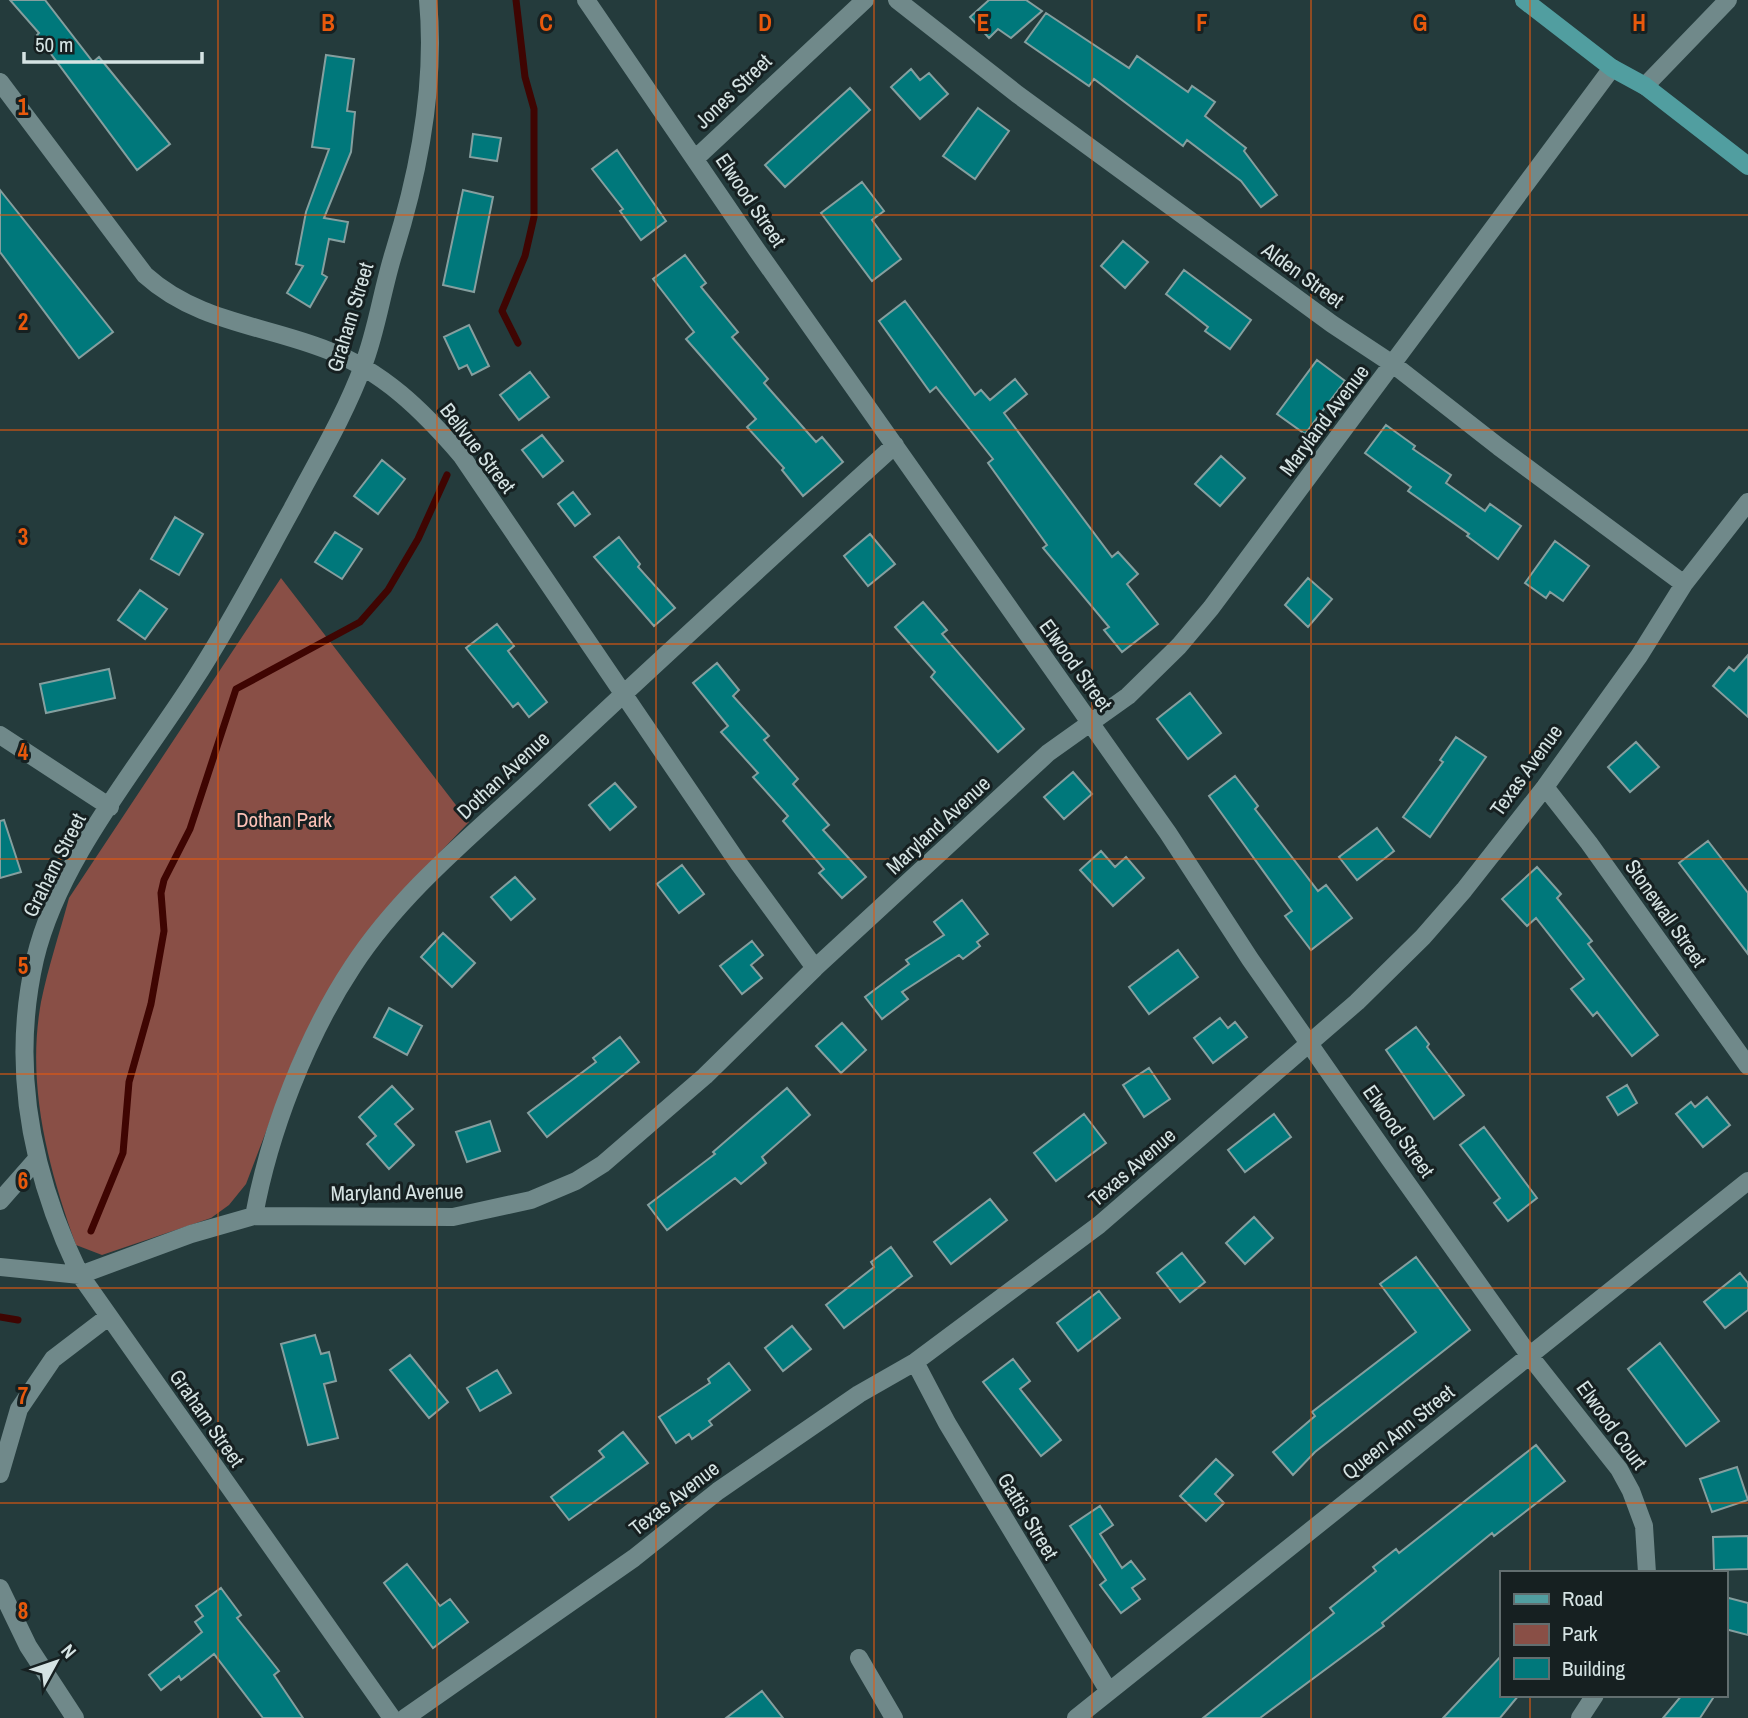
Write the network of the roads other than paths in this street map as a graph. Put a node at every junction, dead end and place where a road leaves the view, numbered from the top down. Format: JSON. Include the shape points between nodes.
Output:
{"nodes":[{"id":1,"x":428,"y":0,"type":"edge"},
{"id":2,"x":586,"y":0,"type":"edge"},
{"id":3,"x":865,"y":0,"type":"edge"},
{"id":4,"x":897,"y":0,"type":"edge"},
{"id":5,"x":1524,"y":0,"type":"edge"},
{"id":6,"x":1728,"y":0,"type":"edge"},
{"id":7,"x":1612,"y":68,"type":"junction"},
{"id":8,"x":0,"y":82,"type":"edge"},
{"id":9,"x":1645,"y":86,"type":"junction"},
{"id":10,"x":695,"y":158,"type":"junction"},
{"id":11,"x":1748,"y":166,"type":"edge"},
{"id":12,"x":1394,"y":365,"type":"junction"},
{"id":13,"x":363,"y":366,"type":"junction"},
{"id":14,"x":894,"y":445,"type":"junction"},
{"id":15,"x":1748,"y":502,"type":"edge"},
{"id":16,"x":1684,"y":584,"type":"junction"},
{"id":17,"x":623,"y":694,"type":"junction"},
{"id":18,"x":1090,"y":724,"type":"junction"},
{"id":19,"x":0,"y":734,"type":"edge"},
{"id":20,"x":1545,"y":787,"type":"junction"},
{"id":21,"x":110,"y":807,"type":"junction"},
{"id":22,"x":815,"y":968,"type":"junction"},
{"id":23,"x":1310,"y":1042,"type":"junction"},
{"id":24,"x":1748,"y":1066,"type":"edge"},
{"id":25,"x":36,"y":1160,"type":"junction"},
{"id":26,"x":1748,"y":1181,"type":"edge"},
{"id":27,"x":0,"y":1201,"type":"edge"},
{"id":28,"x":254,"y":1216,"type":"junction"},
{"id":29,"x":0,"y":1267,"type":"edge"},
{"id":30,"x":80,"y":1275,"type":"junction"},
{"id":31,"x":107,"y":1317,"type":"junction"},
{"id":32,"x":1529,"y":1355,"type":"junction"},
{"id":33,"x":915,"y":1362,"type":"junction"},
{"id":34,"x":0,"y":1474,"type":"edge"},
{"id":35,"x":1647,"y":1571,"type":"edge"},
{"id":36,"x":0,"y":1588,"type":"edge"},
{"id":37,"x":859,"y":1658,"type":"dead end"},
{"id":38,"x":1108,"y":1690,"type":"junction"},
{"id":39,"x":1594,"y":1697,"type":"edge"},
{"id":40,"x":75,"y":1718,"type":"edge"},
{"id":41,"x":392,"y":1718,"type":"edge"},
{"id":42,"x":405,"y":1718,"type":"edge"},
{"id":43,"x":894,"y":1718,"type":"edge"},
{"id":44,"x":1076,"y":1718,"type":"edge"},
{"id":45,"x":1580,"y":1718,"type":"edge"}],
"edges":[{"from":1,"to":13,"type":"street","name":"Graham Street","via":[[431,28],[418,161]]},
{"from":2,"to":10,"type":"street","name":"Elwood Street"},
{"from":3,"to":10,"type":"street","name":"Jones Street"},
{"from":4,"to":12,"type":"street","name":"Alden Street","via":[[1017,94]]},
{"from":5,"to":7,"type":"main road"},
{"from":6,"to":9,"type":"street"},
{"from":7,"to":9,"type":"main road"},
{"from":7,"to":12,"type":"street","name":"Maryland Avenue"},
{"from":8,"to":13,"type":"street","name":"Bellvue Street","via":[[145,275],[167,295],[189,307],[305,342]]},
{"from":9,"to":11,"type":"main road"},
{"from":10,"to":14,"type":"street","name":"Elwood Street"},
{"from":12,"to":16,"type":"street","name":"Alden Street"},
{"from":12,"to":18,"type":"street","name":"Maryland Avenue","via":[[1179,646],[1128,696]]},
{"from":13,"to":17,"type":"street","name":"Bellvue Street","via":[[428,417],[461,455]]},
{"from":13,"to":21,"type":"street","name":"Graham Street","via":[[312,472],[236,611]]},
{"from":14,"to":17,"type":"street","name":"Dothan Avenue"},
{"from":14,"to":18,"type":"street","name":"Elwood Street"},
{"from":15,"to":16,"type":"street","name":"Texas Avenue"},
{"from":16,"to":20,"type":"street","name":"Texas Avenue","via":[[1639,656]]},
{"from":17,"to":22,"type":"street","name":"Bellvue Street"},
{"from":17,"to":28,"type":"street","name":"Dothan Avenue","via":[[433,872],[390,916],[353,966],[305,1057],[263,1171]]},
{"from":18,"to":22,"type":"street","name":"Maryland Avenue","via":[[1048,753]]},
{"from":18,"to":23,"type":"street","name":"Elwood Street"},
{"from":19,"to":21,"type":"street"},
{"from":20,"to":23,"type":"street","name":"Texas Avenue","via":[[1423,937]]},
{"from":20,"to":24,"type":"street","name":"Stonewall Street"},
{"from":21,"to":25,"type":"street","name":"Graham Street","via":[[71,871],[36,957],[26,1009],[26,1085]]},
{"from":22,"to":28,"type":"street","name":"Maryland Avenue","via":[[705,1076],[621,1150],[576,1181],[531,1200],[453,1217]]},
{"from":23,"to":32,"type":"street","name":"Elwood Street"},
{"from":23,"to":33,"type":"street","name":"Texas Avenue","via":[[1099,1225]]},
{"from":25,"to":27,"type":"street"},
{"from":25,"to":30,"type":"street","name":"Graham Street","via":[[55,1224]]},
{"from":26,"to":32,"type":"street","name":"Queen Ann Street"},
{"from":28,"to":30,"type":"street","name":"Maryland Avenue"},
{"from":29,"to":30,"type":"street"},
{"from":30,"to":31,"type":"street","name":"Graham Street"},
{"from":31,"to":34,"type":"street","via":[[53,1359],[19,1409]]},
{"from":31,"to":41,"type":"street","name":"Graham Street"},
{"from":32,"to":35,"type":"street","name":"Elwood Court","via":[[1619,1469],[1644,1526]]},
{"from":32,"to":38,"type":"street","name":"Queen Ann Street","via":[[1232,1596]]},
{"from":33,"to":38,"type":"street","name":"Gattis Street"},
{"from":33,"to":42,"type":"street","name":"Texas Avenue","via":[[859,1394],[718,1491],[634,1558]]},
{"from":36,"to":40,"type":"street","via":[[28,1646]]},
{"from":37,"to":43,"type":"street"},
{"from":38,"to":44,"type":"street","name":"Queen Ann Street"},
{"from":39,"to":45,"type":"street"}]}
